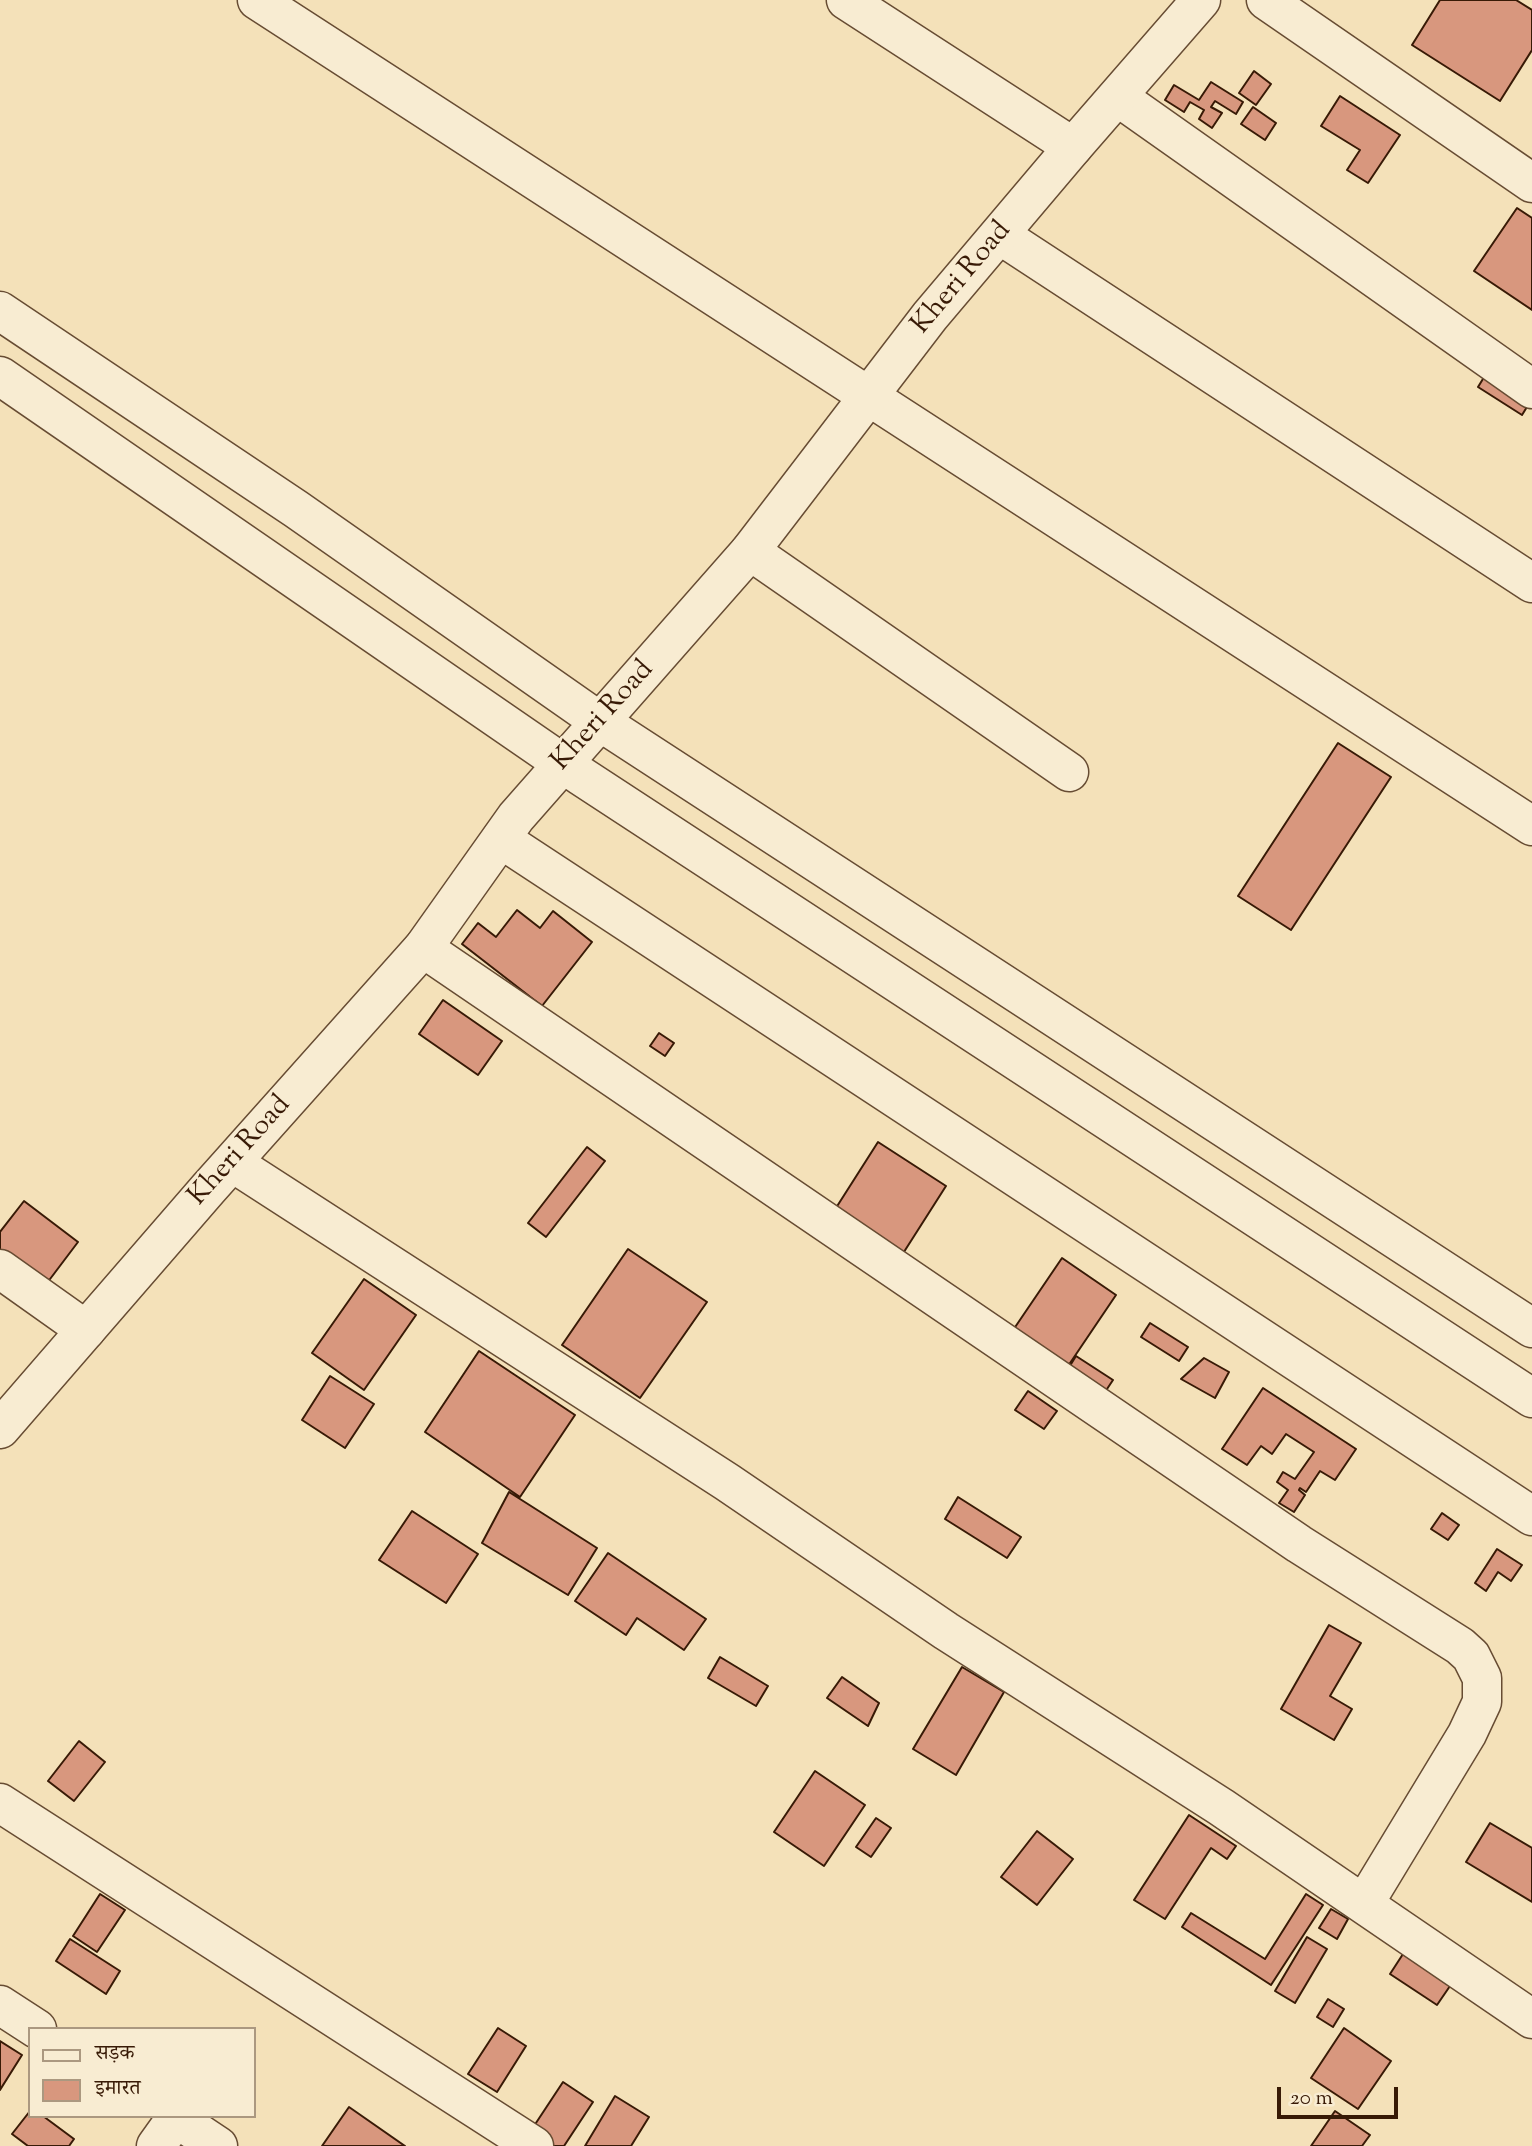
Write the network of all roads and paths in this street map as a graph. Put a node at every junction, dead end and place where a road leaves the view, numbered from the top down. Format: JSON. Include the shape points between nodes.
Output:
{"nodes":[{"id":1,"x":257,"y":0,"type":"edge"},
{"id":2,"x":846,"y":0,"type":"edge"},
{"id":3,"x":1201,"y":0,"type":"edge"},
{"id":4,"x":1266,"y":0,"type":"edge"},
{"id":5,"x":1118,"y":97,"type":"junction"},
{"id":6,"x":1073,"y":147,"type":"junction"},
{"id":7,"x":1532,"y":183,"type":"edge"},
{"id":8,"x":1000,"y":235,"type":"junction"},
{"id":9,"x":0,"y":311,"type":"edge"},
{"id":10,"x":0,"y":376,"type":"edge"},
{"id":11,"x":1532,"y":389,"type":"edge"},
{"id":12,"x":869,"y":395,"type":"junction"},
{"id":13,"x":750,"y":551,"type":"junction"},
{"id":14,"x":1532,"y":583,"type":"edge"},
{"id":15,"x":599,"y":721,"type":"junction"},
{"id":16,"x":563,"y":764,"type":"junction"},
{"id":17,"x":1069,"y":772,"type":"dead end"},
{"id":18,"x":1532,"y":826,"type":"edge"},
{"id":19,"x":502,"y":839,"type":"junction"},
{"id":20,"x":424,"y":948,"type":"junction"},
{"id":21,"x":233,"y":1163,"type":"junction"},
{"id":22,"x":0,"y":1269,"type":"edge"},
{"id":23,"x":1532,"y":1328,"type":"edge"},
{"id":24,"x":86,"y":1329,"type":"junction"},
{"id":25,"x":1532,"y":1398,"type":"edge"},
{"id":26,"x":0,"y":1429,"type":"edge"},
{"id":27,"x":1532,"y":1516,"type":"edge"},
{"id":28,"x":0,"y":1803,"type":"edge"},
{"id":29,"x":1364,"y":1904,"type":"junction"},
{"id":30,"x":0,"y":2005,"type":"edge"},
{"id":31,"x":1532,"y":2019,"type":"edge"},
{"id":32,"x":34,"y":2027,"type":"edge"},
{"id":33,"x":168,"y":2127,"type":"edge"},
{"id":34,"x":218,"y":2146,"type":"edge"},
{"id":35,"x":534,"y":2146,"type":"edge"}],
"edges":[{"from":1,"to":12,"type":"street"},
{"from":2,"to":6,"type":"street"},
{"from":3,"to":5,"type":"street","name":"Kheri Road"},
{"from":4,"to":7,"type":"street"},
{"from":5,"to":6,"type":"street","name":"Kheri Road"},
{"from":5,"to":11,"type":"street"},
{"from":6,"to":8,"type":"street","name":"Kheri Road"},
{"from":8,"to":12,"type":"street","name":"Kheri Road"},
{"from":8,"to":14,"type":"street"},
{"from":9,"to":15,"type":"street","via":[[296,509]]},
{"from":10,"to":16,"type":"street"},
{"from":12,"to":13,"type":"street","name":"Kheri Road"},
{"from":12,"to":18,"type":"street"},
{"from":13,"to":15,"type":"street","name":"Kheri Road"},
{"from":13,"to":17,"type":"street"},
{"from":15,"to":16,"type":"street","name":"Kheri Road"},
{"from":15,"to":23,"type":"street"},
{"from":16,"to":19,"type":"street","name":"Kheri Road"},
{"from":16,"to":25,"type":"street"},
{"from":19,"to":20,"type":"street","name":"Kheri Road"},
{"from":19,"to":27,"type":"street"},
{"from":20,"to":21,"type":"street","name":"Kheri Road"},
{"from":20,"to":29,"type":"street","via":[[1299,1544],[1471,1656],[1482,1678],[1482,1702]]},
{"from":21,"to":24,"type":"street","name":"Kheri Road"},
{"from":21,"to":29,"type":"street","via":[[727,1482]]},
{"from":22,"to":24,"type":"street"},
{"from":24,"to":26,"type":"street","name":"Kheri Road"},
{"from":28,"to":35,"type":"street"},
{"from":29,"to":31,"type":"street"},
{"from":30,"to":32,"type":"street"},
{"from":33,"to":34,"type":"street"}]}
